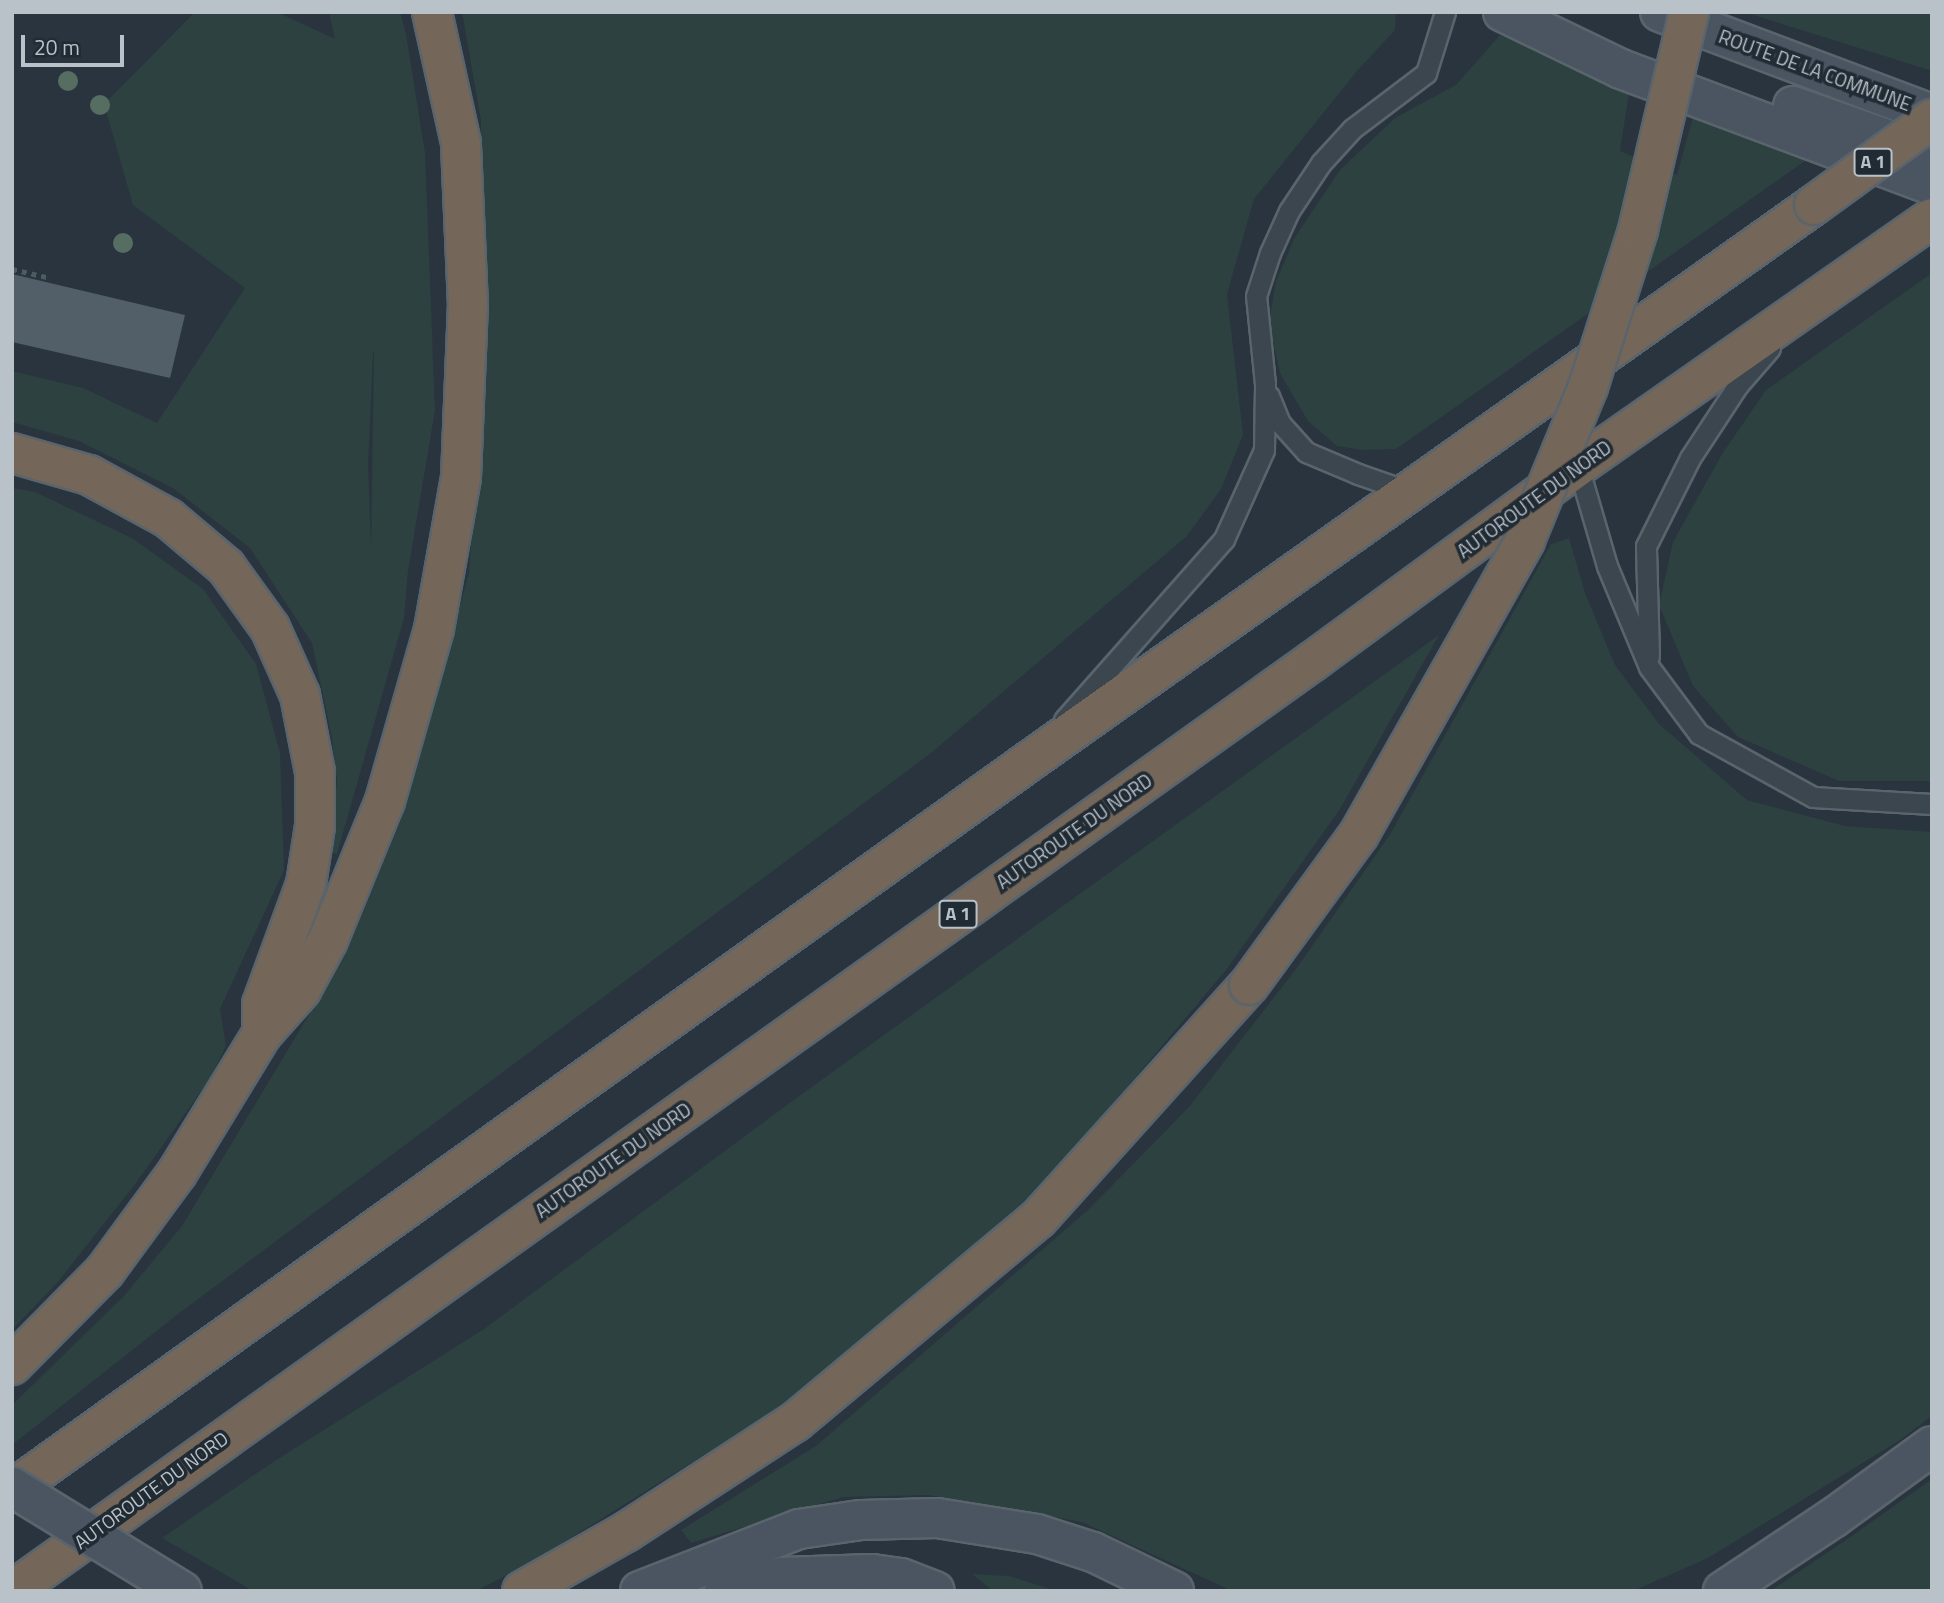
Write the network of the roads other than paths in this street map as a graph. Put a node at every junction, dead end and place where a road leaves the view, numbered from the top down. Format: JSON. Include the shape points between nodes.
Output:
{"nodes":[{"id":1,"x":432,"y":12,"type":"edge"},
{"id":2,"x":1445,"y":12,"type":"edge"},
{"id":3,"x":1503,"y":12,"type":"edge"},
{"id":4,"x":1515,"y":12,"type":"edge"},
{"id":5,"x":1660,"y":12,"type":"edge"},
{"id":6,"x":1689,"y":12,"type":"edge"},
{"id":7,"x":1932,"y":114,"type":"edge"},
{"id":8,"x":1932,"y":119,"type":"edge"},
{"id":9,"x":1932,"y":155,"type":"edge"},
{"id":10,"x":1932,"y":185,"type":"edge"},
{"id":11,"x":1918,"y":228,"type":"edge"},
{"id":12,"x":1801,"y":312,"type":"junction"},
{"id":13,"x":1265,"y":384,"type":"junction"},
{"id":14,"x":12,"y":453,"type":"edge"},
{"id":15,"x":1578,"y":467,"type":"junction"},
{"id":16,"x":1411,"y":492,"type":"junction"},
{"id":17,"x":1649,"y":667,"type":"junction"},
{"id":18,"x":1021,"y":767,"type":"junction"},
{"id":19,"x":1932,"y":804,"type":"edge"},
{"id":20,"x":262,"y":1034,"type":"junction"},
{"id":21,"x":12,"y":1365,"type":"edge"},
{"id":22,"x":1932,"y":1446,"type":"edge"},
{"id":23,"x":12,"y":1488,"type":"edge"},
{"id":24,"x":12,"y":1511,"type":"edge"},
{"id":25,"x":1833,"y":1518,"type":"junction"},
{"id":26,"x":12,"y":1591,"type":"edge"},
{"id":27,"x":140,"y":1591,"type":"edge"},
{"id":28,"x":182,"y":1591,"type":"edge"},
{"id":29,"x":522,"y":1591,"type":"edge"},
{"id":30,"x":640,"y":1591,"type":"edge"},
{"id":31,"x":724,"y":1591,"type":"edge"},
{"id":32,"x":934,"y":1591,"type":"edge"},
{"id":33,"x":1174,"y":1591,"type":"edge"},
{"id":34,"x":1694,"y":1591,"type":"edge"},
{"id":35,"x":1723,"y":1591,"type":"edge"}],
"edges":[{"from":1,"to":20,"type":"highway","via":[[461,143],[468,306],[459,490],[434,629],[385,801],[328,940],[301,990]]},
{"from":2,"to":13,"type":"lane","via":[[1426,73],[1352,129],[1321,163],[1289,211],[1256,296]]},
{"from":3,"to":10,"type":"main road","via":[[1621,69]]},
{"from":4,"to":9,"type":"main road"},
{"from":5,"to":7,"type":"main road","name":"ROUTE DE LA COMMUNE"},
{"from":6,"to":29,"type":"highway","bridge":true,"via":[[1638,230],[1588,387],[1525,540],[1359,834],[1248,985],[1038,1219],[806,1413],[626,1532]]},
{"from":8,"to":16,"type":"highway","number":"A 1","bridge":true},
{"from":11,"to":12,"type":"highway","name":"AUTOROUTE DU NORD","number":"A 1"},
{"from":12,"to":15,"type":"highway","name":"AUTOROUTE DU NORD","number":"A 1"},
{"from":12,"to":17,"type":"lane","via":[[1738,385],[1690,458],[1646,546]]},
{"from":13,"to":16,"type":"lane","via":[[1280,423],[1306,452]]},
{"from":13,"to":18,"type":"lane","via":[[1264,450],[1224,540]]},
{"from":14,"to":20,"type":"highway","via":[[89,475],[168,518],[226,567],[270,628],[300,695],[315,772],[316,826],[306,884],[262,1004]]},
{"from":15,"to":17,"type":"lane","via":[[1608,566]]},
{"from":15,"to":26,"type":"highway","name":"AUTOROUTE DU NORD","number":"A 1"},
{"from":16,"to":18,"type":"highway","number":"A 1"},
{"from":17,"to":19,"type":"lane","via":[[1699,734],[1813,797]]},
{"from":18,"to":23,"type":"highway","number":"A 1"},
{"from":20,"to":21,"type":"highway","via":[[177,1173],[105,1271]]},
{"from":22,"to":25,"type":"main road"},
{"from":23,"to":28,"type":"main road","bridge":true},
{"from":24,"to":27,"type":"main road"},
{"from":25,"to":34,"type":"main road"},
{"from":25,"to":35,"type":"main road"},
{"from":30,"to":33,"type":"main road","via":[[799,1529],[860,1520],[937,1518],[1037,1534],[1093,1552]]},
{"from":31,"to":32,"type":"main road","via":[[782,1577],[872,1574],[901,1578]]}]}
